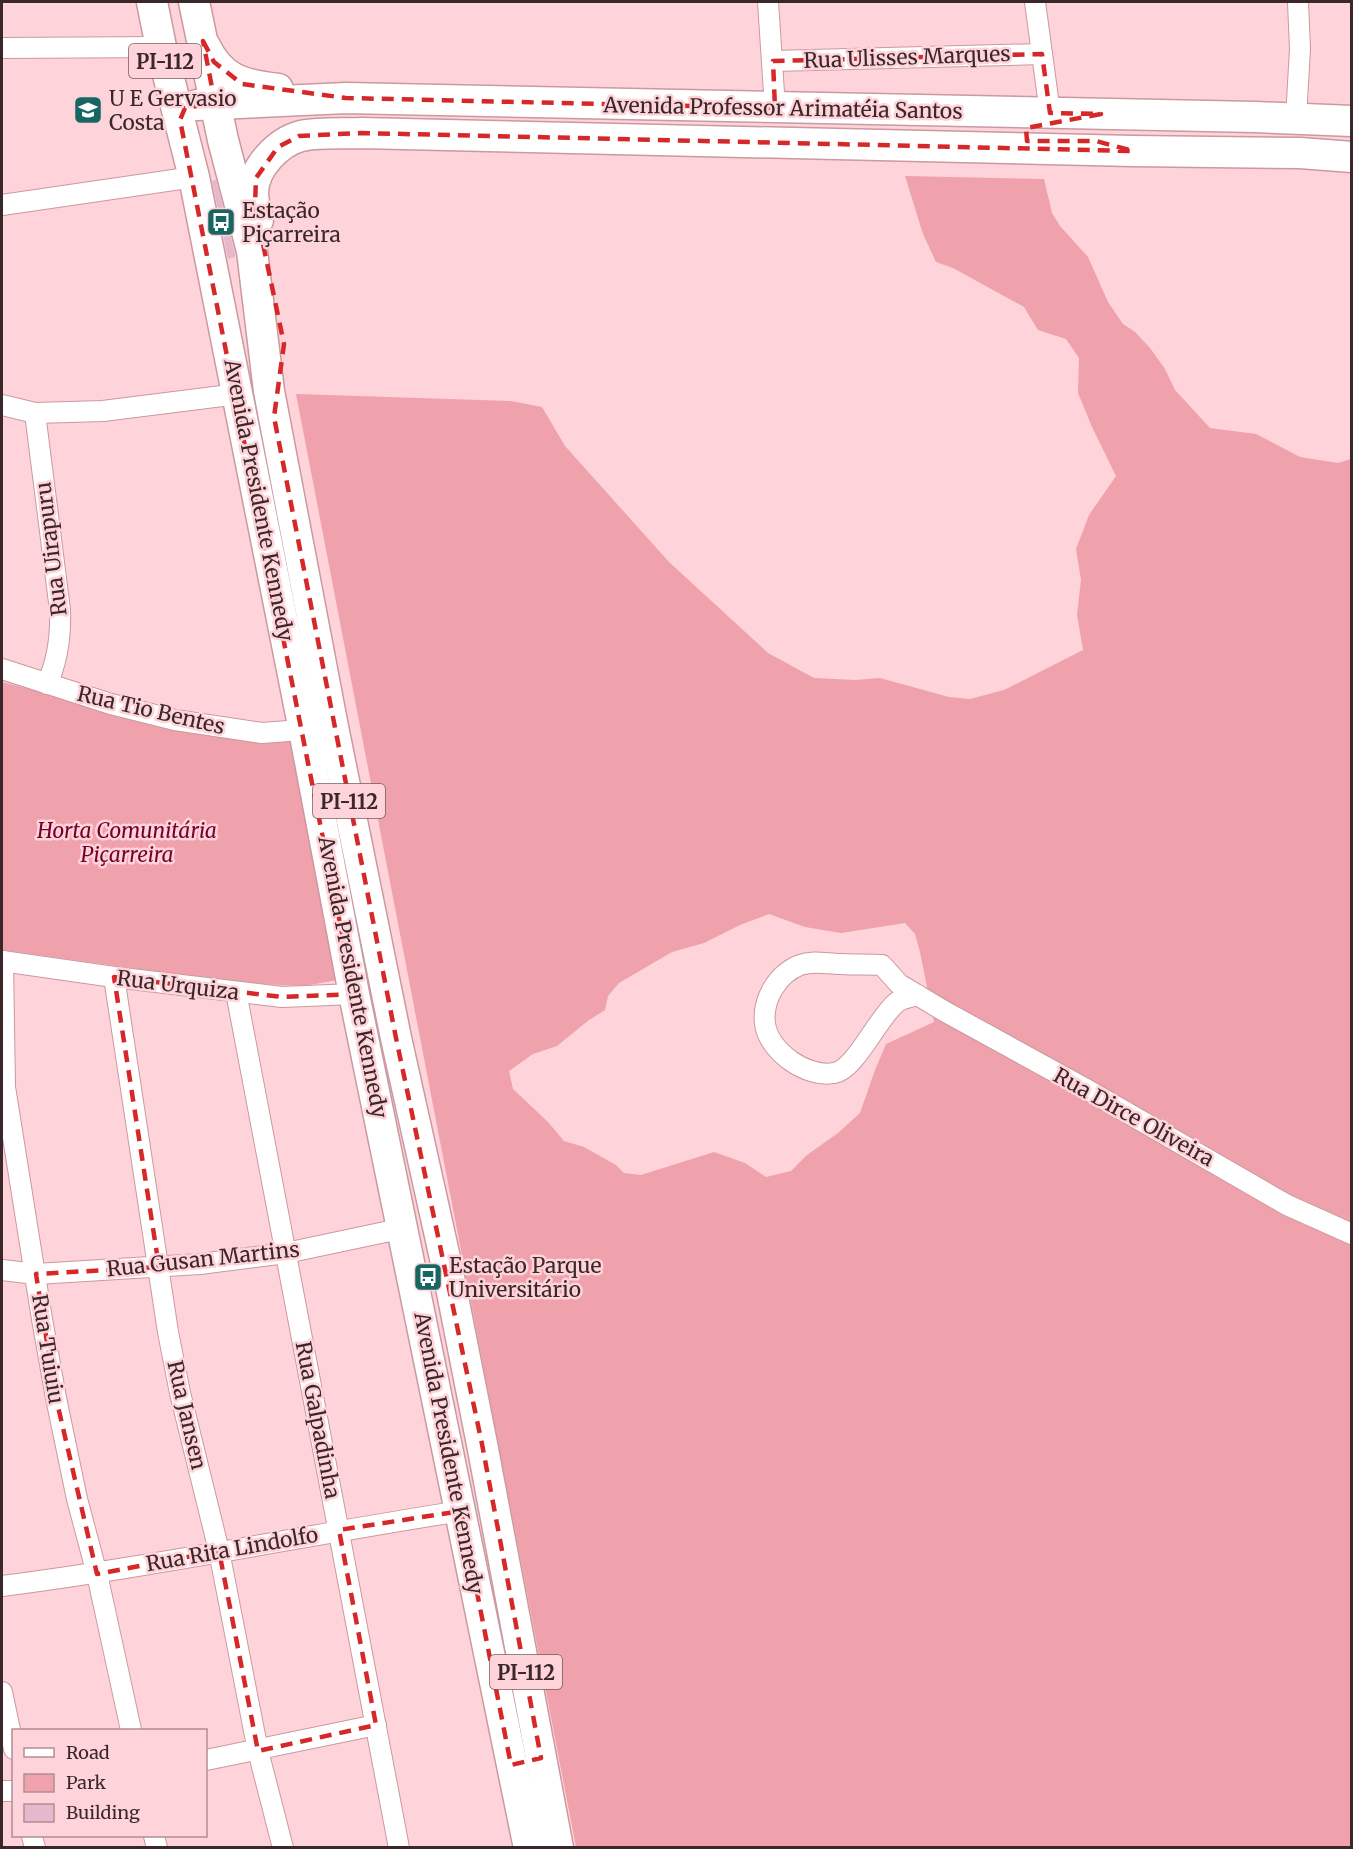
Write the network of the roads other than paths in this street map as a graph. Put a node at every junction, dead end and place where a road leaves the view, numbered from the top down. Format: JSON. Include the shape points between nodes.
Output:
{"nodes":[{"id":1,"x":152,"y":2,"type":"edge"},
{"id":2,"x":194,"y":2,"type":"edge"},
{"id":3,"x":768,"y":2,"type":"edge"},
{"id":4,"x":1035,"y":2,"type":"edge"},
{"id":5,"x":1298,"y":2,"type":"edge"},
{"id":6,"x":203,"y":40,"type":"junction"},
{"id":7,"x":161,"y":47,"type":"junction"},
{"id":8,"x":2,"y":48,"type":"edge"},
{"id":9,"x":1042,"y":54,"type":"junction"},
{"id":10,"x":773,"y":61,"type":"junction"},
{"id":11,"x":346,"y":98,"type":"junction"},
{"id":12,"x":215,"y":104,"type":"junction"},
{"id":13,"x":775,"y":108,"type":"junction"},
{"id":14,"x":899,"y":111,"type":"junction"},
{"id":15,"x":1050,"y":113,"type":"junction"},
{"id":16,"x":1101,"y":114,"type":"junction"},
{"id":17,"x":1296,"y":118,"type":"junction"},
{"id":18,"x":180,"y":120,"type":"junction"},
{"id":19,"x":1352,"y":122,"type":"edge"},
{"id":20,"x":902,"y":146,"type":"junction"},
{"id":21,"x":1132,"y":151,"type":"junction"},
{"id":22,"x":1352,"y":157,"type":"edge"},
{"id":23,"x":194,"y":177,"type":"junction"},
{"id":24,"x":2,"y":205,"type":"edge"},
{"id":25,"x":238,"y":394,"type":"junction"},
{"id":26,"x":2,"y":405,"type":"edge"},
{"id":27,"x":35,"y":412,"type":"junction"},
{"id":28,"x":274,"y":417,"type":"junction"},
{"id":29,"x":2,"y":669,"type":"edge"},
{"id":30,"x":47,"y":684,"type":"junction"},
{"id":31,"x":319,"y":728,"type":"junction"},
{"id":32,"x":2,"y":961,"type":"edge"},
{"id":33,"x":114,"y":978,"type":"junction"},
{"id":34,"x":236,"y":992,"type":"junction"},
{"id":35,"x":354,"y":994,"type":"junction"},
{"id":36,"x":918,"y":996,"type":"junction"},
{"id":37,"x":404,"y":1228,"type":"junction"},
{"id":38,"x":1352,"y":1234,"type":"edge"},
{"id":39,"x":286,"y":1253,"type":"junction"},
{"id":40,"x":159,"y":1267,"type":"junction"},
{"id":41,"x":2,"y":1269,"type":"edge"},
{"id":42,"x":36,"y":1274,"type":"junction"},
{"id":43,"x":461,"y":1511,"type":"junction"},
{"id":44,"x":339,"y":1530,"type":"junction"},
{"id":45,"x":219,"y":1551,"type":"junction"},
{"id":46,"x":97,"y":1574,"type":"junction"},
{"id":47,"x":2,"y":1586,"type":"edge"},
{"id":48,"x":527,"y":1678,"type":"junction"},
{"id":49,"x":494,"y":1684,"type":"junction"},
{"id":50,"x":2,"y":1692,"type":"edge"},
{"id":51,"x":376,"y":1725,"type":"junction"},
{"id":52,"x":131,"y":1729,"type":"edge"},
{"id":53,"x":12,"y":1740,"type":"edge"},
{"id":54,"x":258,"y":1750,"type":"junction"},
{"id":55,"x":541,"y":1758,"type":"junction"},
{"id":56,"x":207,"y":1760,"type":"edge"},
{"id":57,"x":512,"y":1765,"type":"junction"},
{"id":58,"x":283,"y":1848,"type":"edge"},
{"id":59,"x":399,"y":1848,"type":"edge"},
{"id":60,"x":529,"y":1848,"type":"edge"},
{"id":61,"x":558,"y":1848,"type":"edge"}],
"edges":[{"from":1,"to":7,"type":"main road","name":"Avenida Presidente Kennedy","number":"PI-112"},
{"from":2,"to":6,"type":"main road","name":"Avenida Presidente Kennedy","number":"PI-112"},
{"from":3,"to":10,"type":"street"},
{"from":4,"to":9,"type":"street"},
{"from":5,"to":17,"type":"street"},
{"from":6,"to":11,"type":"main road","via":[[214,62],[242,84]]},
{"from":6,"to":12,"type":"main road","name":"Avenida Presidente Kennedy","number":"PI-112"},
{"from":7,"to":8,"type":"street"},
{"from":7,"to":18,"type":"main road","name":"Avenida Presidente Kennedy","number":"PI-112"},
{"from":9,"to":10,"type":"street","name":"Rua Ulisses Marques"},
{"from":9,"to":15,"type":"street"},
{"from":10,"to":13,"type":"street"},
{"from":11,"to":12,"type":"main road","name":"Avenida Professor Arimatéia Santos"},
{"from":11,"to":13,"type":"main road","name":"Avenida Professor Arimatéia Santos"},
{"from":12,"to":18,"type":"main road","name":"Avenida Professor Arimatéia Santos","via":[[185,108]]},
{"from":12,"to":28,"type":"main road","name":"Avenida Presidente Kennedy","number":"PI-112","via":[[252,251]]},
{"from":13,"to":14,"type":"main road","name":"Avenida Professor Arimatéia Santos"},
{"from":14,"to":15,"type":"main road","name":"Avenida Professor Arimatéia Santos"},
{"from":14,"to":20,"type":"main road","via":[[930,118],[987,122],[994,130],[985,135],[954,134]]},
{"from":15,"to":16,"type":"main road","name":"Avenida Professor Arimatéia Santos"},
{"from":16,"to":17,"type":"main road","name":"Avenida Professor Arimatéia Santos"},
{"from":16,"to":21,"type":"main road","via":[[1055,123],[1029,122],[1020,127],[1023,136],[1035,141],[1096,141]]},
{"from":17,"to":19,"type":"main road","name":"Avenida Professor Arimatéia Santos"},
{"from":18,"to":23,"type":"main road","name":"Avenida Presidente Kennedy","number":"PI-112"},
{"from":20,"to":21,"type":"main road","name":"Avenida Professor Arimatéia Santos"},
{"from":20,"to":28,"type":"main road","name":"Avenida Professor Arimatéia Santos","via":[[361,133],[299,136],[278,147],[265,162],[253,192],[284,344]]},
{"from":21,"to":22,"type":"main road","name":"Avenida Professor Arimatéia Santos"},
{"from":23,"to":24,"type":"street"},
{"from":23,"to":25,"type":"main road","name":"Avenida Presidente Kennedy","number":"PI-112"},
{"from":25,"to":27,"type":"street","via":[[103,411]]},
{"from":25,"to":31,"type":"main road","name":"Avenida Presidente Kennedy","number":"PI-112"},
{"from":26,"to":27,"type":"street"},
{"from":27,"to":30,"type":"street","name":"Rua Uirapuru","via":[[60,610],[61,638]]},
{"from":28,"to":31,"type":"main road","name":"Avenida Presidente Kennedy","number":"PI-112"},
{"from":29,"to":30,"type":"street","name":"Rua Tio Bentes"},
{"from":30,"to":31,"type":"street","name":"Rua Tio Bentes","via":[[175,720],[262,733]]},
{"from":31,"to":35,"type":"main road","name":"Avenida Presidente Kennedy","number":"PI-112"},
{"from":31,"to":48,"type":"main road","name":"Avenida Presidente Kennedy","number":"PI-112","via":[[396,1038],[447,1267]]},
{"from":32,"to":33,"type":"street","name":"Rua Urquiza"},
{"from":32,"to":42,"type":"street","name":"Rua Tuiuiu","via":[[5,1087]]},
{"from":33,"to":34,"type":"street","name":"Rua Urquiza"},
{"from":33,"to":40,"type":"street","name":"Rua Jansen"},
{"from":34,"to":35,"type":"street","name":"Rua Urquiza","via":[[282,997]]},
{"from":34,"to":39,"type":"street","name":"Rua Galpadinha"},
{"from":35,"to":37,"type":"main road","name":"Avenida Presidente Kennedy","number":"PI-112"},
{"from":36,"to":36,"type":"street","name":"Rua Dirce Oliveira","via":[[899,984],[882,965],[814,962],[785,974],[771,991],[765,1025],[790,1061],[814,1072],[832,1074],[845,1070],[878,1022],[898,1001]]},
{"from":36,"to":38,"type":"street","name":"Rua Dirce Oliveira","via":[[1287,1205]]},
{"from":37,"to":39,"type":"street","name":"Rua Gusan Martins"},
{"from":37,"to":43,"type":"main road","name":"Avenida Presidente Kennedy","number":"PI-112"},
{"from":39,"to":40,"type":"street","name":"Rua Gusan Martins"},
{"from":39,"to":44,"type":"street","name":"Rua Galpadinha"},
{"from":40,"to":42,"type":"street","name":"Rua Gusan Martins"},
{"from":40,"to":45,"type":"street","name":"Rua Jansen","via":[[180,1393]]},
{"from":41,"to":42,"type":"street","name":"Rua Gusan Martins"},
{"from":42,"to":46,"type":"street","name":"Rua Tuiuiu","via":[[56,1398]]},
{"from":43,"to":44,"type":"street","name":"Rua Rita Lindolfo"},
{"from":43,"to":49,"type":"main road","name":"Avenida Presidente Kennedy","number":"PI-112"},
{"from":44,"to":45,"type":"street","name":"Rua Rita Lindolfo"},
{"from":44,"to":51,"type":"street","name":"Rua Galpadinha"},
{"from":45,"to":46,"type":"street","name":"Rua Rita Lindolfo"},
{"from":45,"to":54,"type":"street","name":"Rua Jansen"},
{"from":46,"to":47,"type":"street","name":"Rua Rita Lindolfo"},
{"from":46,"to":52,"type":"street","name":"Rua Tuiuiu"},
{"from":48,"to":49,"type":"main road"},
{"from":48,"to":55,"type":"main road","name":"Avenida Presidente Kennedy","number":"PI-112"},
{"from":49,"to":57,"type":"main road","name":"Avenida Presidente Kennedy","number":"PI-112"},
{"from":50,"to":53,"type":"street"},
{"from":51,"to":54,"type":"street"},
{"from":51,"to":59,"type":"street","name":"Rua Galpadinha"},
{"from":54,"to":56,"type":"street"},
{"from":54,"to":58,"type":"street","name":"Rua Jansen"},
{"from":55,"to":57,"type":"main road"},
{"from":55,"to":61,"type":"main road","name":"Avenida Presidente Kennedy","number":"PI-112"},
{"from":57,"to":60,"type":"main road","name":"Avenida Presidente Kennedy","number":"PI-112"}]}
